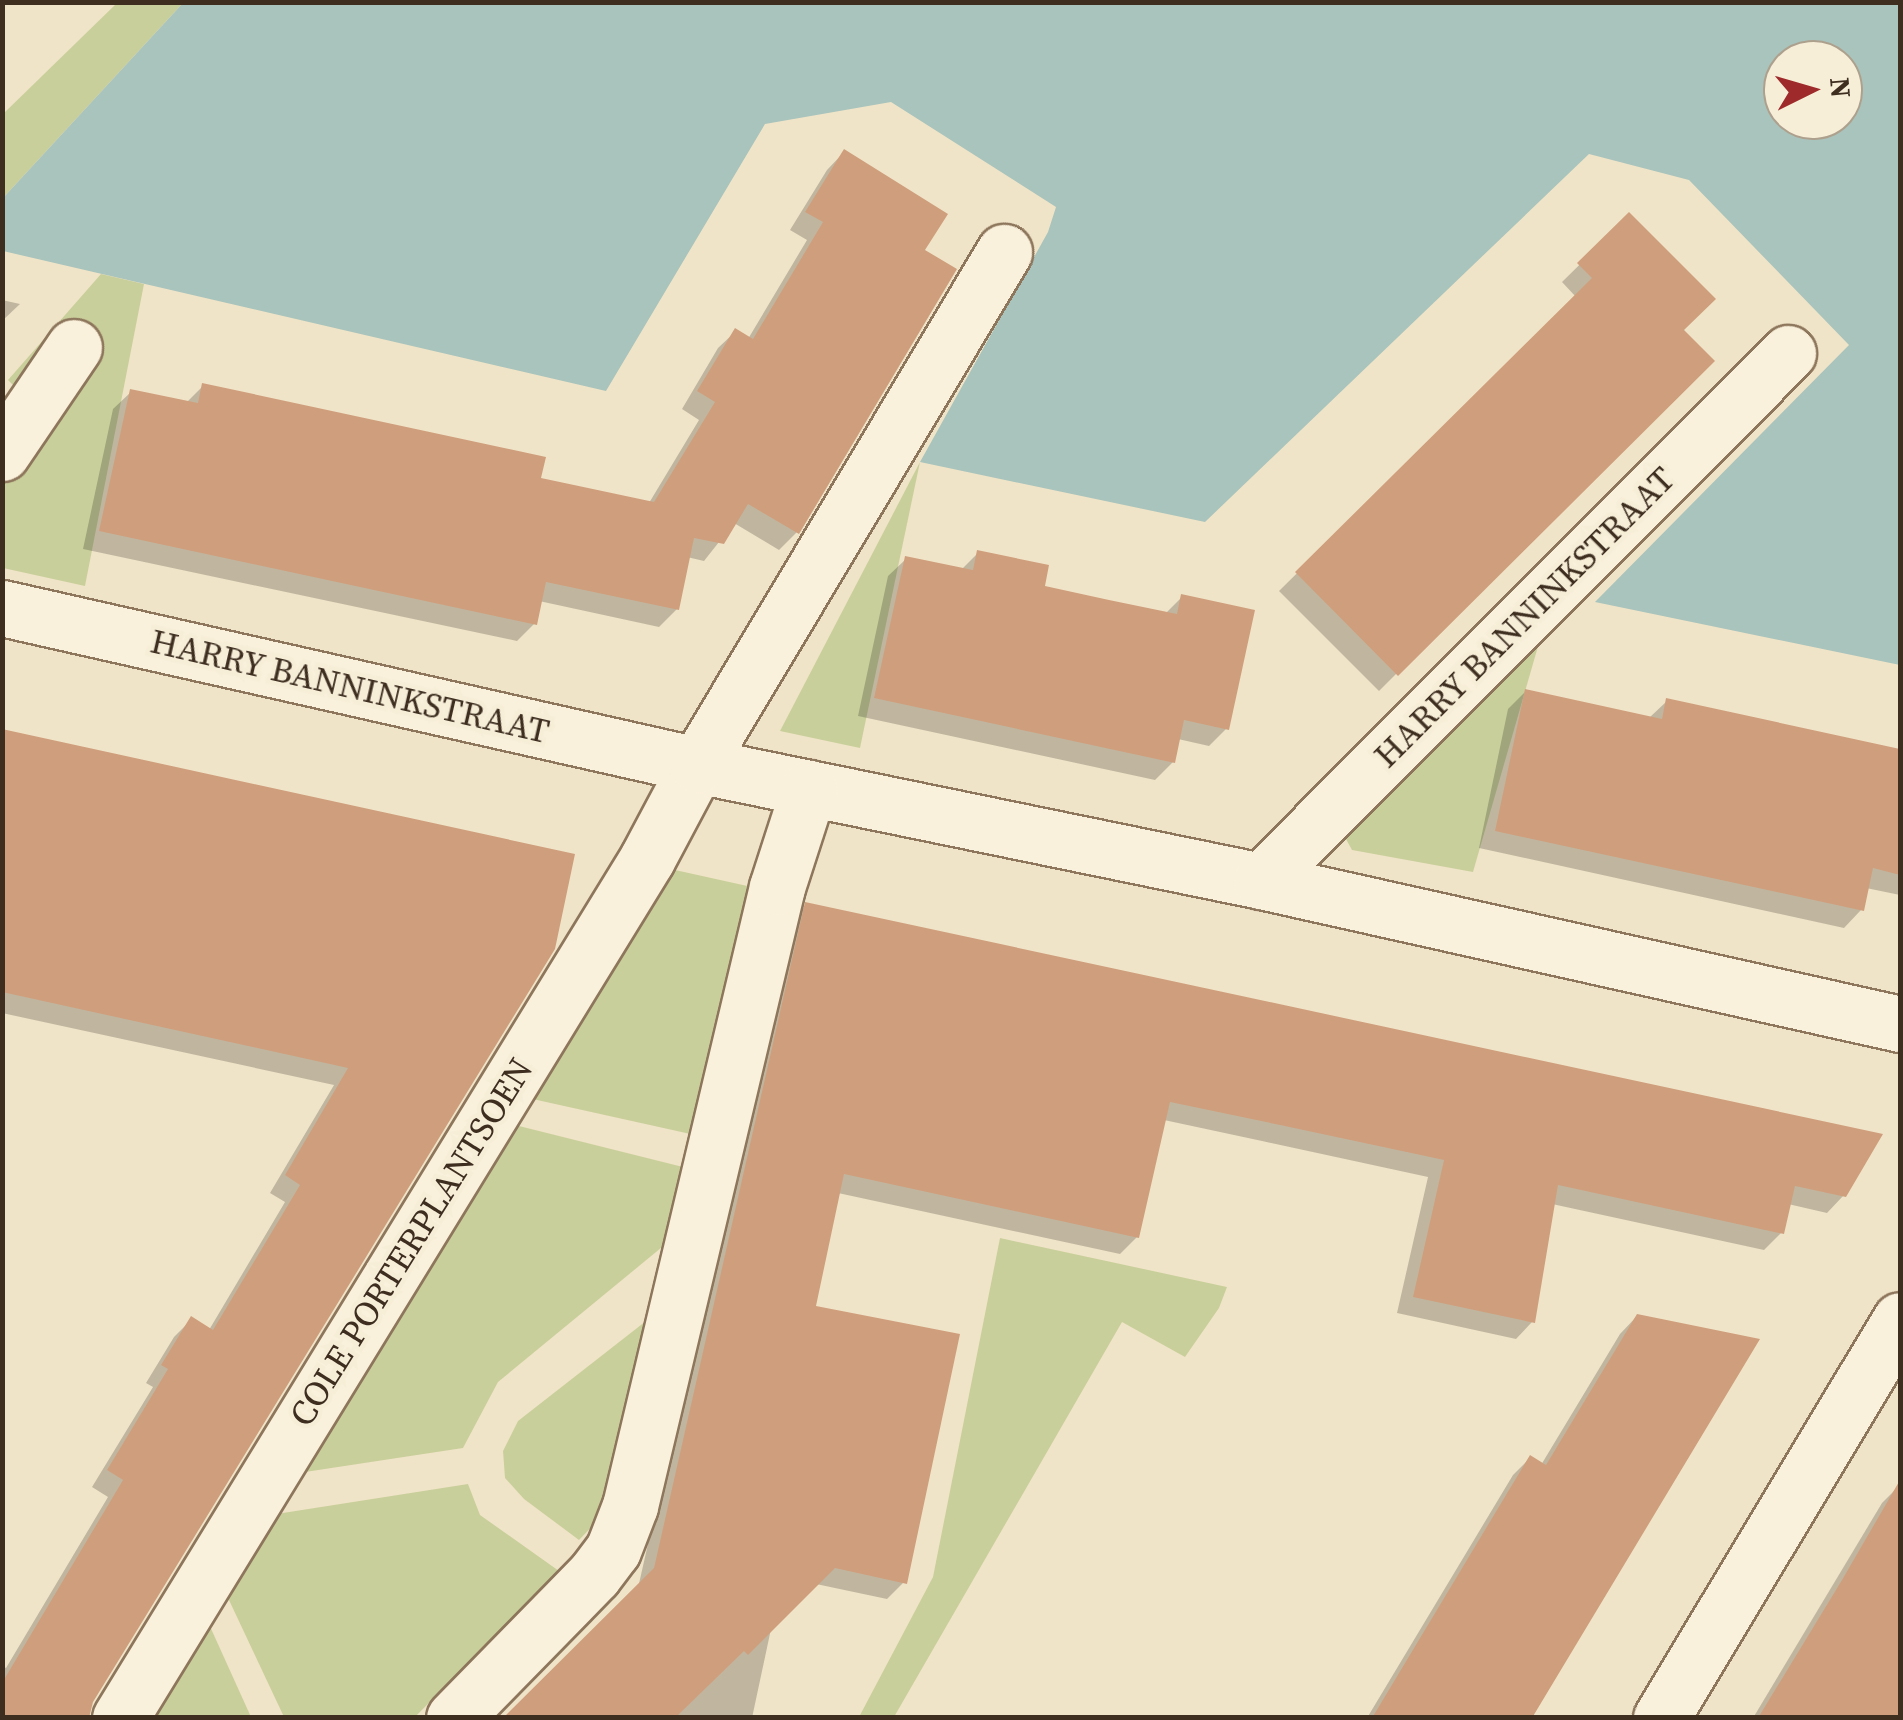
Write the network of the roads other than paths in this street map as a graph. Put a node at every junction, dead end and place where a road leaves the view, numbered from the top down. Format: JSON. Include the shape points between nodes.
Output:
{"nodes":[{"id":1,"x":1004,"y":252,"type":"dead end"},
{"id":2,"x":74,"y":347,"type":"dead end"},
{"id":3,"x":1788,"y":353,"type":"dead end"},
{"id":4,"x":2,"y":453,"type":"edge"},
{"id":5,"x":2,"y":608,"type":"edge"},
{"id":6,"x":697,"y":765,"type":"junction"},
{"id":7,"x":809,"y":788,"type":"junction"},
{"id":8,"x":1260,"y":881,"type":"junction"},
{"id":9,"x":1900,"y":1024,"type":"edge"},
{"id":10,"x":1900,"y":1320,"type":"edge"},
{"id":11,"x":120,"y":1718,"type":"edge"},
{"id":12,"x":454,"y":1718,"type":"edge"},
{"id":13,"x":1661,"y":1718,"type":"edge"}],
"edges":[{"from":1,"to":6,"type":"street"},
{"from":2,"to":4,"type":"street"},
{"from":3,"to":8,"type":"street","name":"HARRY BANNINKSTRAAT"},
{"from":5,"to":6,"type":"street","name":"HARRY BANNINKSTRAAT"},
{"from":6,"to":7,"type":"street","name":"HARRY BANNINKSTRAAT"},
{"from":6,"to":11,"type":"street","name":"COLE PORTERPLANTSOEN","via":[[646,859]]},
{"from":7,"to":8,"type":"street","name":"HARRY BANNINKSTRAAT"},
{"from":7,"to":12,"type":"street","via":[[777,888],[630,1506],[613,1550],[594,1575]]},
{"from":8,"to":9,"type":"street","name":"HARRY BANNINKSTRAAT"},
{"from":10,"to":13,"type":"street"}]}
